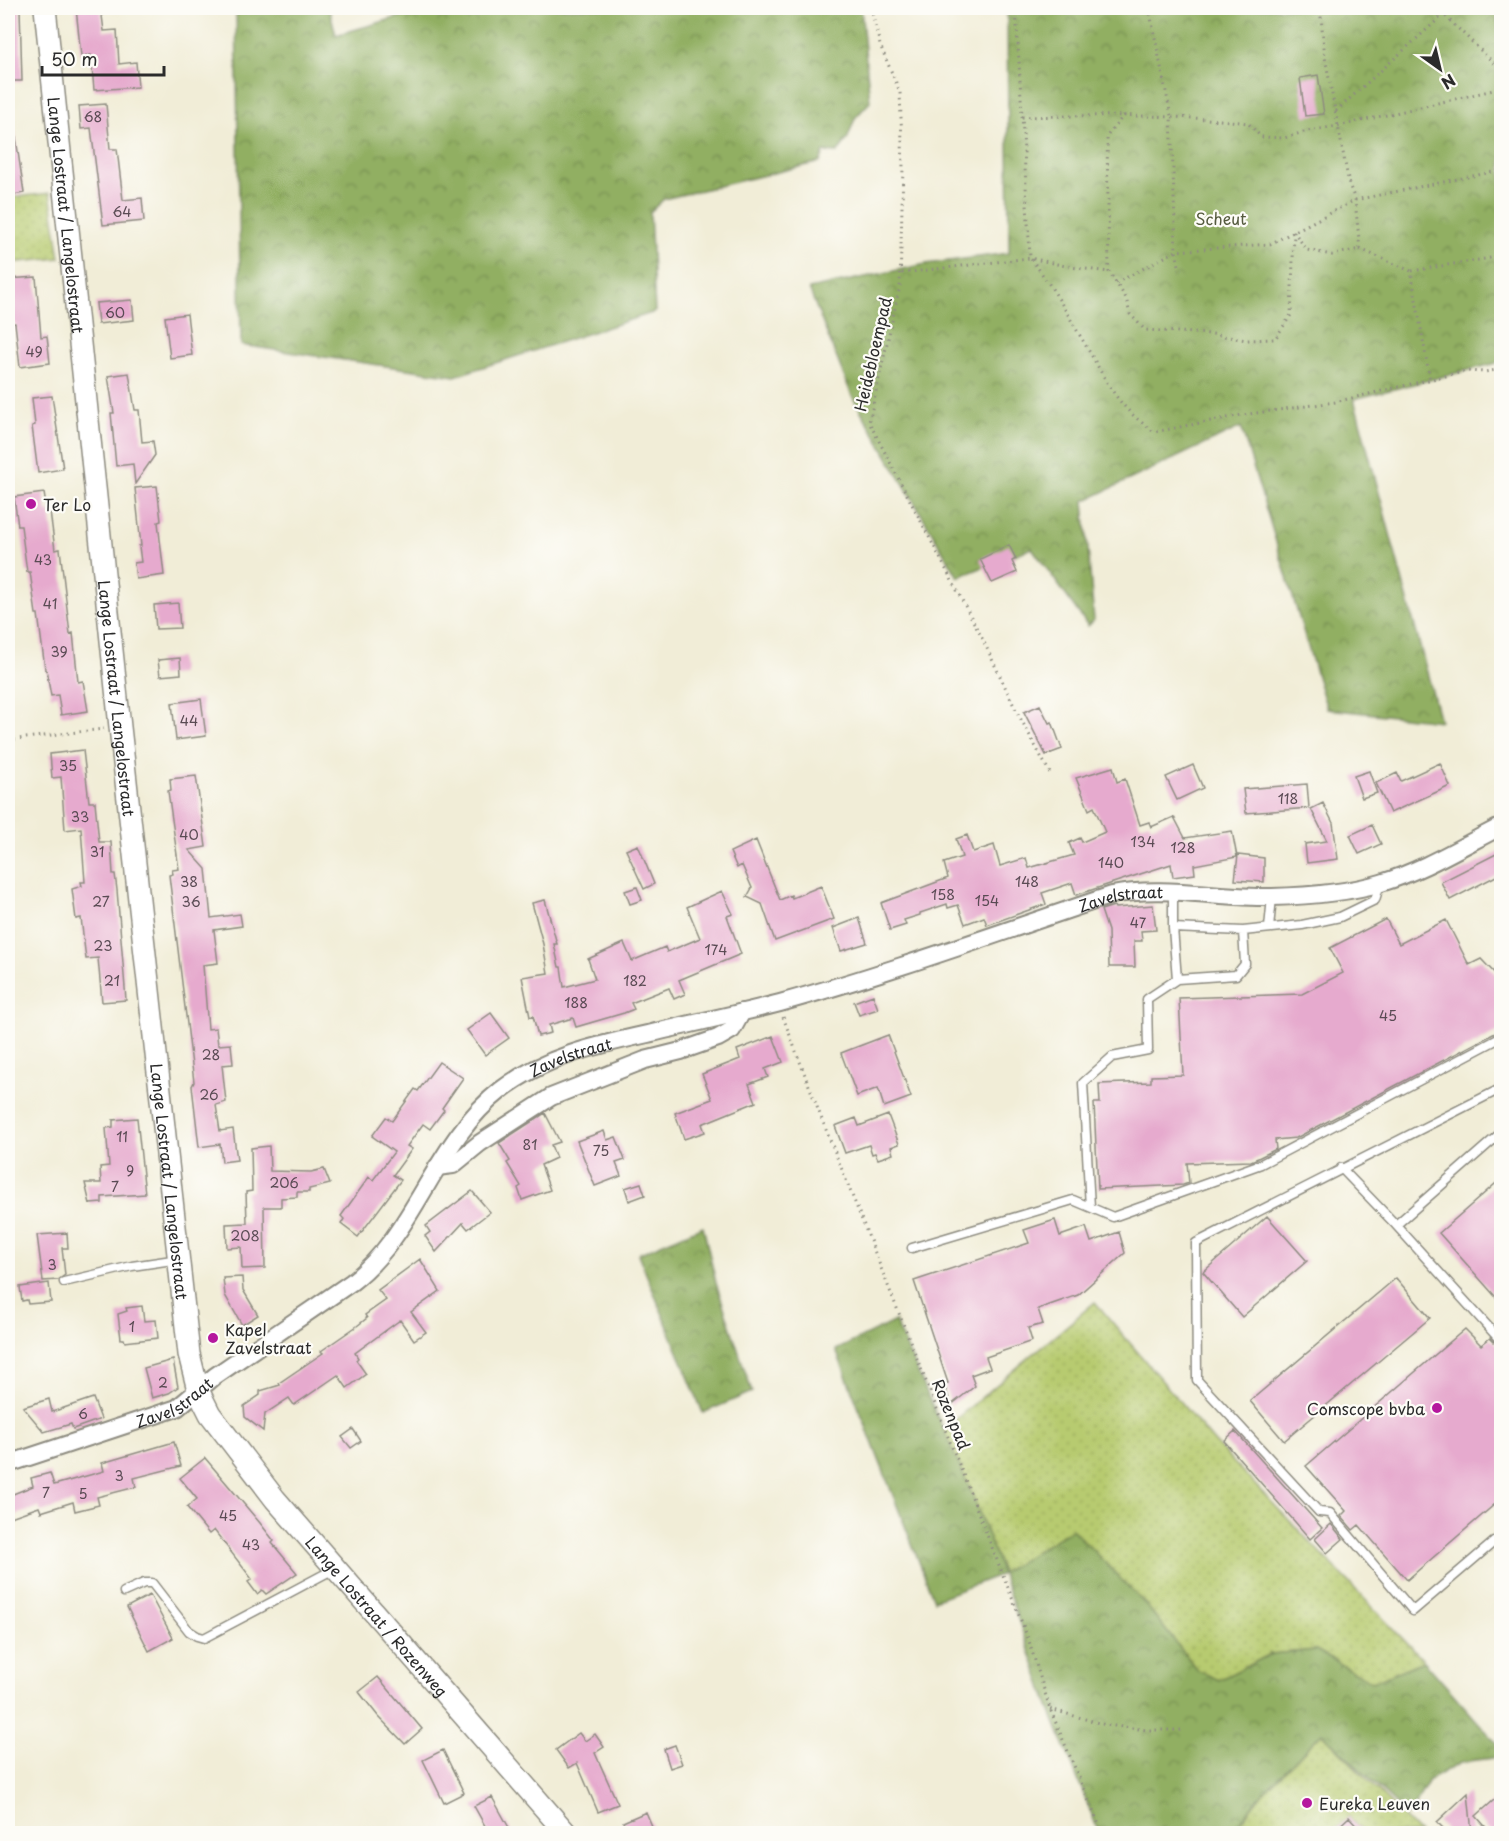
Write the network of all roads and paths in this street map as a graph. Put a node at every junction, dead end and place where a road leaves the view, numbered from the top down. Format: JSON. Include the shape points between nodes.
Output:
{"nodes":[{"id":1,"x":45,"y":8,"type":"edge"},
{"id":2,"x":871,"y":8,"type":"edge"},
{"id":3,"x":1016,"y":8,"type":"edge"},
{"id":4,"x":1149,"y":8,"type":"edge"},
{"id":5,"x":1320,"y":8,"type":"edge"},
{"id":6,"x":1437,"y":8,"type":"edge"},
{"id":7,"x":1444,"y":14,"type":"junction"},
{"id":8,"x":1502,"y":71,"type":"edge"},
{"id":9,"x":1502,"y":88,"type":"edge"},
{"id":10,"x":1336,"y":112,"type":"junction"},
{"id":11,"x":1124,"y":115,"type":"junction"},
{"id":12,"x":1171,"y":116,"type":"junction"},
{"id":13,"x":1022,"y":117,"type":"junction"},
{"id":14,"x":1339,"y":126,"type":"junction"},
{"id":15,"x":1502,"y":170,"type":"edge"},
{"id":16,"x":1354,"y":200,"type":"junction"},
{"id":17,"x":1294,"y":232,"type":"junction"},
{"id":18,"x":1360,"y":249,"type":"junction"},
{"id":19,"x":1176,"y":251,"type":"junction"},
{"id":20,"x":1502,"y":256,"type":"edge"},
{"id":21,"x":1030,"y":258,"type":"junction"},
{"id":22,"x":1180,"y":270,"type":"dead end"},
{"id":23,"x":1411,"y":271,"type":"junction"},
{"id":24,"x":1109,"y":272,"type":"junction"},
{"id":25,"x":902,"y":273,"type":"junction"},
{"id":26,"x":1116,"y":283,"type":"junction"},
{"id":27,"x":1502,"y":369,"type":"edge"},
{"id":28,"x":1431,"y":380,"type":"junction"},
{"id":29,"x":120,"y":728,"type":"junction"},
{"id":30,"x":8,"y":740,"type":"edge"},
{"id":31,"x":1051,"y":775,"type":"dead end"},
{"id":32,"x":1502,"y":826,"type":"edge"},
{"id":33,"x":1380,"y":883,"type":"junction"},
{"id":34,"x":1173,"y":893,"type":"junction"},
{"id":35,"x":1272,"y":897,"type":"junction"},
{"id":36,"x":1173,"y":928,"type":"junction"},
{"id":37,"x":1269,"y":928,"type":"junction"},
{"id":38,"x":1243,"y":931,"type":"junction"},
{"id":39,"x":1177,"y":980,"type":"junction"},
{"id":40,"x":778,"y":1003,"type":"junction"},
{"id":41,"x":742,"y":1012,"type":"junction"},
{"id":42,"x":1500,"y":1038,"type":"dead end"},
{"id":43,"x":1502,"y":1088,"type":"edge"},
{"id":44,"x":1502,"y":1132,"type":"edge"},
{"id":45,"x":437,"y":1167,"type":"junction"},
{"id":46,"x":1341,"y":1168,"type":"junction"},
{"id":47,"x":1090,"y":1207,"type":"junction"},
{"id":48,"x":1396,"y":1225,"type":"junction"},
{"id":49,"x":912,"y":1248,"type":"dead end"},
{"id":50,"x":179,"y":1259,"type":"junction"},
{"id":51,"x":64,"y":1281,"type":"dead end"},
{"id":52,"x":1502,"y":1342,"type":"edge"},
{"id":53,"x":198,"y":1390,"type":"junction"},
{"id":54,"x":8,"y":1464,"type":"edge"},
{"id":55,"x":1502,"y":1535,"type":"edge"},
{"id":56,"x":336,"y":1568,"type":"junction"},
{"id":57,"x":124,"y":1592,"type":"dead end"},
{"id":58,"x":1050,"y":1709,"type":"junction"},
{"id":59,"x":1183,"y":1730,"type":"dead end"},
{"id":60,"x":567,"y":1833,"type":"edge"},
{"id":61,"x":1103,"y":1833,"type":"edge"}],
"edges":[{"from":1,"to":29,"type":"street","name":"Lange Lostraat / Langelostraat"},
{"from":2,"to":25,"type":"path","name":"Heidebloempad","via":[[880,45],[900,92]]},
{"from":3,"to":13,"type":"path"},
{"from":4,"to":12,"type":"path"},
{"from":5,"to":10,"type":"path"},
{"from":6,"to":7,"type":"path"},
{"from":7,"to":8,"type":"path"},
{"from":7,"to":10,"type":"path"},
{"from":9,"to":14,"type":"path"},
{"from":10,"to":14,"type":"path"},
{"from":11,"to":12,"type":"path"},
{"from":11,"to":13,"type":"path"},
{"from":11,"to":24,"type":"path","via":[[1107,136]]},
{"from":12,"to":14,"type":"path","via":[[1248,123],[1261,137],[1284,138]]},
{"from":12,"to":19,"type":"path"},
{"from":13,"to":21,"type":"path"},
{"from":14,"to":16,"type":"path"},
{"from":15,"to":16,"type":"path"},
{"from":16,"to":17,"type":"path"},
{"from":16,"to":18,"type":"path"},
{"from":17,"to":18,"type":"path","via":[[1307,250],[1332,255]]},
{"from":17,"to":19,"type":"path","via":[[1270,244]]},
{"from":17,"to":26,"type":"path","via":[[1292,315],[1275,339],[1246,340],[1145,330],[1130,314]]},
{"from":18,"to":23,"type":"path"},
{"from":19,"to":22,"type":"path"},
{"from":19,"to":26,"type":"path"},
{"from":20,"to":23,"type":"path"},
{"from":21,"to":24,"type":"path"},
{"from":21,"to":25,"type":"path"},
{"from":21,"to":28,"type":"path","via":[[1050,283],[1105,381],[1127,410],[1154,432],[1335,402]]},
{"from":23,"to":28,"type":"path"},
{"from":24,"to":26,"type":"path"},
{"from":25,"to":31,"type":"path","name":"Heidebloempad","via":[[869,422]]},
{"from":27,"to":28,"type":"path","via":[[1467,371]]},
{"from":29,"to":30,"type":"path"},
{"from":29,"to":50,"type":"street","name":"Lange Lostraat / Langelostraat"},
{"from":32,"to":33,"type":"street","name":"Zavelstraat","via":[[1417,870]]},
{"from":33,"to":35,"type":"street","name":"Zavelstraat","via":[[1333,893]]},
{"from":33,"to":37,"type":"lane","via":[[1375,900],[1340,917]]},
{"from":34,"to":35,"type":"street","name":"Zavelstraat"},
{"from":34,"to":36,"type":"lane"},
{"from":34,"to":40,"type":"street","name":"Zavelstraat","via":[[1112,895],[854,982]]},
{"from":35,"to":37,"type":"lane"},
{"from":36,"to":38,"type":"lane"},
{"from":36,"to":39,"type":"lane"},
{"from":37,"to":38,"type":"lane"},
{"from":38,"to":39,"type":"lane","via":[[1245,964],[1236,975]]},
{"from":39,"to":47,"type":"lane","via":[[1147,999],[1148,1050],[1112,1057],[1083,1083]]},
{"from":40,"to":41,"type":"street","name":"Zavelstraat"},
{"from":40,"to":58,"type":"path","name":"Rozenpad","via":[[1024,1628]]},
{"from":41,"to":45,"type":"street","name":"Zavelstraat","via":[[732,1030],[718,1038],[645,1060],[551,1097],[453,1165]]},
{"from":41,"to":45,"type":"street","name":"Zavelstraat","via":[[589,1048],[538,1067],[484,1104],[467,1121]]},
{"from":42,"to":47,"type":"lane","via":[[1261,1164],[1113,1217]]},
{"from":43,"to":46,"type":"lane"},
{"from":44,"to":48,"type":"lane"},
{"from":45,"to":53,"type":"street","name":"Zavelstraat","via":[[395,1236],[367,1270]]},
{"from":46,"to":48,"type":"lane"},
{"from":46,"to":55,"type":"lane","via":[[1196,1243],[1197,1380],[1318,1512],[1330,1513],[1413,1611]]},
{"from":47,"to":49,"type":"lane","via":[[1073,1200]]},
{"from":48,"to":52,"type":"lane"},
{"from":50,"to":51,"type":"lane"},
{"from":50,"to":53,"type":"street","name":"Lange Lostraat / Langelostraat","via":[[189,1354]]},
{"from":53,"to":54,"type":"street","name":"Zavelstraat","via":[[164,1414]]},
{"from":53,"to":56,"type":"street","name":"Lange Lostraat / Rozenweg","via":[[210,1414],[275,1499]]},
{"from":56,"to":57,"type":"lane","via":[[204,1638],[189,1631],[152,1583]]},
{"from":56,"to":60,"type":"street","name":"Lange Lostraat / Rozenweg"},
{"from":58,"to":59,"type":"path","via":[[1106,1725]]},
{"from":58,"to":61,"type":"path","name":"Rozenpad"}]}
